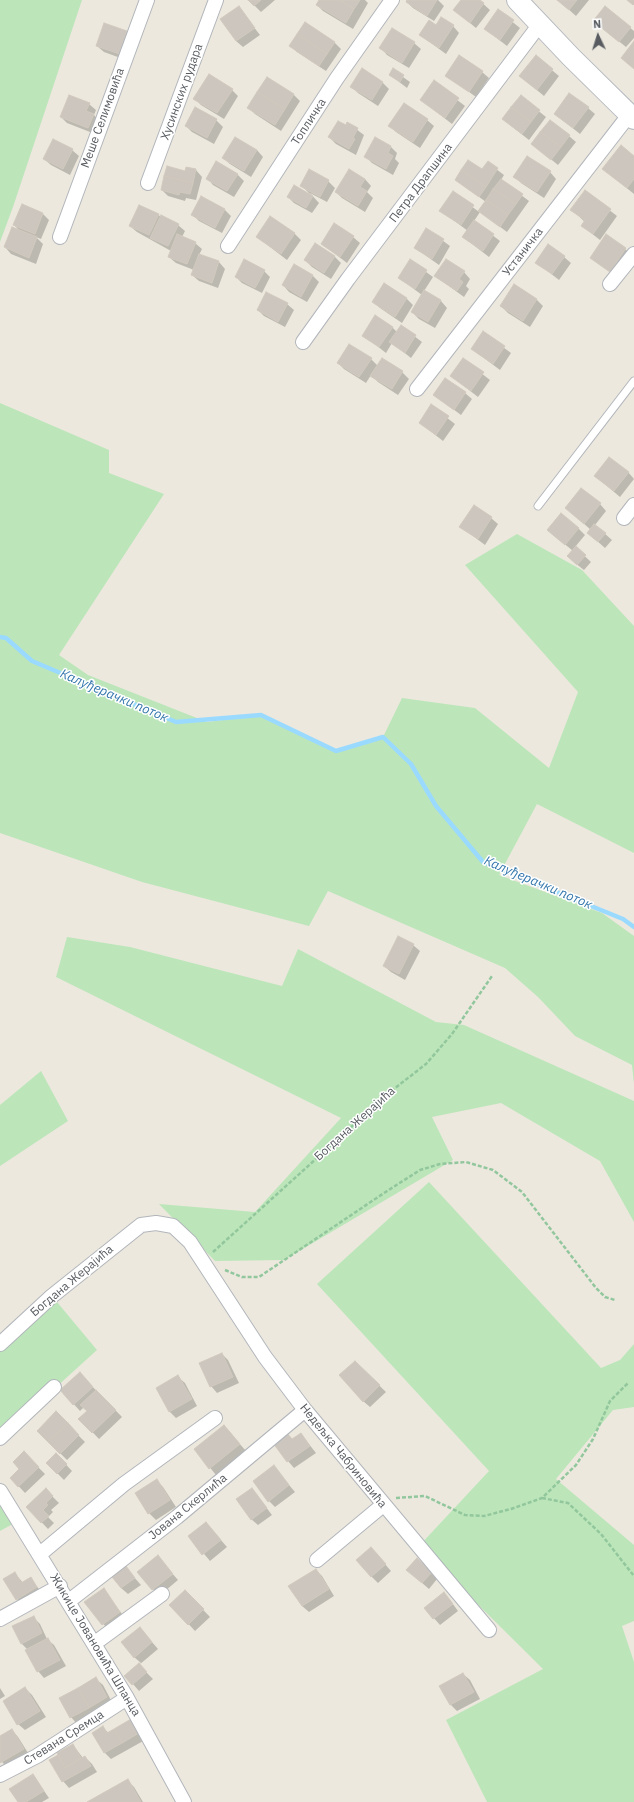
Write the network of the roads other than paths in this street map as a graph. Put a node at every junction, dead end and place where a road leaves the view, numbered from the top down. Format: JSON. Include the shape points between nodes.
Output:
{"nodes":[{"id":1,"x":147,"y":0,"type":"edge"},
{"id":2,"x":216,"y":0,"type":"edge"},
{"id":3,"x":392,"y":0,"type":"edge"},
{"id":4,"x":517,"y":0,"type":"edge"},
{"id":5,"x":540,"y":24,"type":"junction"},
{"id":6,"x":631,"y":117,"type":"edge"},
{"id":7,"x":148,"y":183,"type":"dead end"},
{"id":8,"x":60,"y":236,"type":"dead end"},
{"id":9,"x":228,"y":246,"type":"dead end"},
{"id":10,"x":634,"y":254,"type":"edge"},
{"id":11,"x":610,"y":284,"type":"dead end"},
{"id":12,"x":303,"y":342,"type":"dead end"},
{"id":13,"x":634,"y":381,"type":"edge"},
{"id":14,"x":417,"y":390,"type":"dead end"},
{"id":15,"x":634,"y":505,"type":"edge"},
{"id":16,"x":538,"y":506,"type":"dead end"},
{"id":17,"x":624,"y":518,"type":"dead end"},
{"id":18,"x":207,"y":1266,"type":"joint"},
{"id":19,"x":0,"y":1344,"type":"edge"},
{"id":20,"x":54,"y":1387,"type":"dead end"},
{"id":21,"x":305,"y":1410,"type":"junction"},
{"id":22,"x":215,"y":1418,"type":"dead end"},
{"id":23,"x":0,"y":1438,"type":"edge"},
{"id":24,"x":0,"y":1491,"type":"edge"},
{"id":25,"x":383,"y":1504,"type":"junction"},
{"id":26,"x":40,"y":1554,"type":"junction"},
{"id":27,"x":317,"y":1560,"type":"dead end"},
{"id":28,"x":60,"y":1586,"type":"junction"},
{"id":29,"x":162,"y":1594,"type":"dead end"},
{"id":30,"x":69,"y":1601,"type":"junction"},
{"id":31,"x":0,"y":1619,"type":"edge"},
{"id":32,"x":490,"y":1630,"type":"dead end"},
{"id":33,"x":94,"y":1643,"type":"junction"},
{"id":34,"x":127,"y":1698,"type":"junction"},
{"id":35,"x":0,"y":1775,"type":"edge"},
{"id":36,"x":184,"y":1802,"type":"edge"}],
"edges":[{"from":1,"to":8,"type":"street","name":"Меше Селимовића"},
{"from":2,"to":7,"type":"street","name":"Хусинских рудара"},
{"from":3,"to":9,"type":"street","name":"Топличка","via":[[337,78]]},
{"from":4,"to":5,"type":"street"},
{"from":5,"to":6,"type":"street"},
{"from":5,"to":12,"type":"street","name":"Петра Драпшина"},
{"from":6,"to":14,"type":"street","name":"Устаничка"},
{"from":10,"to":11,"type":"street"},
{"from":13,"to":16,"type":"lane"},
{"from":15,"to":17,"type":"street"},
{"from":18,"to":19,"type":"street","name":"Богдана Жерајића","via":[[190,1242],[173,1226],[156,1223],[142,1225],[52,1296]]},
{"from":18,"to":21,"type":"street","name":"Недељка Чабриновића","via":[[265,1357]]},
{"from":20,"to":23,"type":"street"},
{"from":21,"to":25,"type":"street","name":"Недељка Чабриновића"},
{"from":21,"to":30,"type":"street","name":"Јована Скерлића","via":[[177,1517]]},
{"from":22,"to":26,"type":"street","via":[[124,1484]]},
{"from":24,"to":26,"type":"street","name":"Жикице Јовановића Шпанца"},
{"from":25,"to":27,"type":"street"},
{"from":25,"to":32,"type":"street","name":"Недељка Чабриновића"},
{"from":26,"to":28,"type":"street","name":"Жикице Јовановића Шпанца"},
{"from":28,"to":30,"type":"street","name":"Жикице Јовановића Шпанца"},
{"from":28,"to":31,"type":"street"},
{"from":29,"to":33,"type":"street"},
{"from":30,"to":33,"type":"street","name":"Жикице Јовановића Шпанца"},
{"from":33,"to":34,"type":"street","name":"Жикице Јовановића Шпанца"},
{"from":34,"to":35,"type":"street","name":"Стевана Сремца","via":[[37,1756]]},
{"from":34,"to":36,"type":"street","name":"Жикице Јовановића Шпанца"}]}
